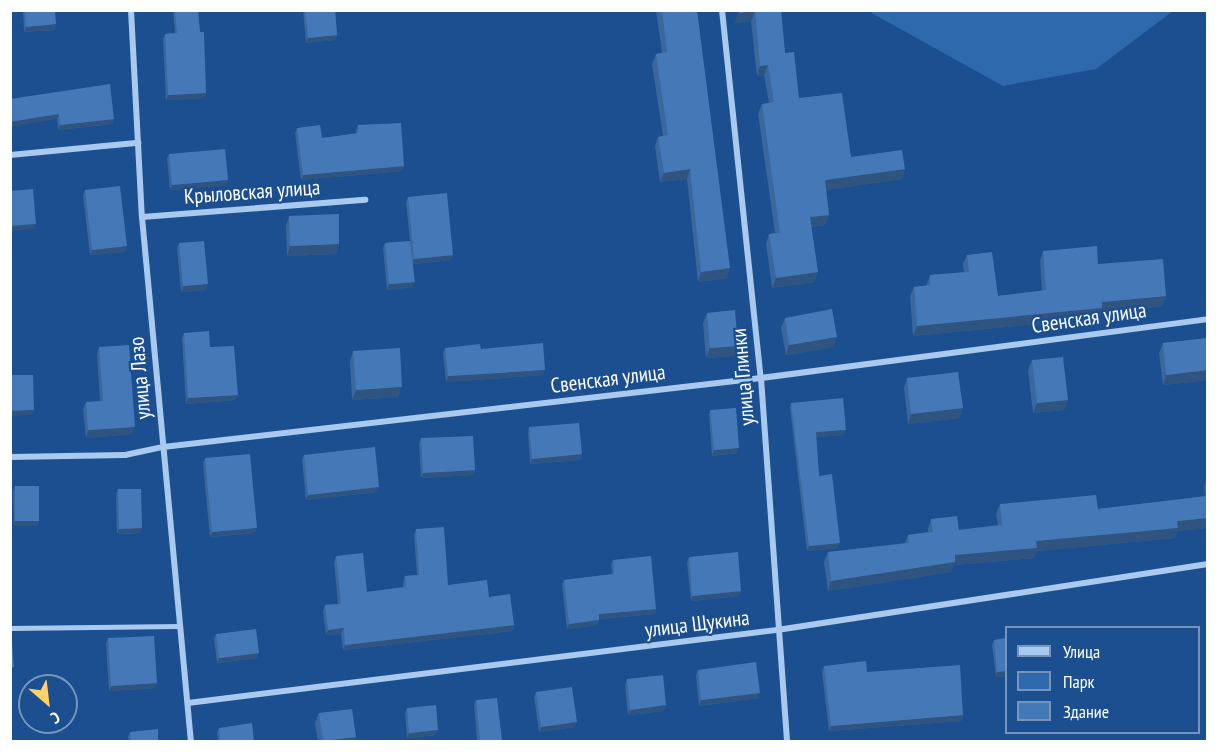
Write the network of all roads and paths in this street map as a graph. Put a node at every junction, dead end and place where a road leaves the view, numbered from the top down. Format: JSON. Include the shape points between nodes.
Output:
{"nodes":[{"id":1,"x":131,"y":10,"type":"edge"},
{"id":2,"x":722,"y":10,"type":"edge"},
{"id":3,"x":138,"y":143,"type":"junction"},
{"id":4,"x":10,"y":155,"type":"edge"},
{"id":5,"x":365,"y":200,"type":"dead end"},
{"id":6,"x":142,"y":217,"type":"junction"},
{"id":7,"x":1208,"y":319,"type":"edge"},
{"id":8,"x":761,"y":378,"type":"junction"},
{"id":9,"x":163,"y":447,"type":"junction"},
{"id":10,"x":10,"y":458,"type":"edge"},
{"id":11,"x":1208,"y":564,"type":"edge"},
{"id":12,"x":179,"y":626,"type":"junction"},
{"id":13,"x":10,"y":628,"type":"edge"},
{"id":14,"x":777,"y":630,"type":"junction"},
{"id":15,"x":188,"y":703,"type":"junction"},
{"id":16,"x":191,"y":741,"type":"edge"},
{"id":17,"x":787,"y":741,"type":"edge"}],
"edges":[{"from":1,"to":3,"type":"street","name":"улица Лазо"},
{"from":2,"to":8,"type":"street","name":"улица Глинки"},
{"from":3,"to":4,"type":"street"},
{"from":3,"to":6,"type":"street","name":"улица Лазо"},
{"from":5,"to":6,"type":"street","name":"Крыловская улица"},
{"from":6,"to":9,"type":"street","name":"улица Лазо"},
{"from":7,"to":8,"type":"street","name":"Свенская улица"},
{"from":8,"to":9,"type":"street","name":"Свенская улица"},
{"from":8,"to":14,"type":"street","name":"улица Глинки"},
{"from":9,"to":10,"type":"street","name":"Свенская улица","via":[[125,455]]},
{"from":9,"to":12,"type":"street","name":"улица Лазо"},
{"from":11,"to":14,"type":"street","name":"улица Щукина"},
{"from":12,"to":13,"type":"lane"},
{"from":12,"to":15,"type":"street","name":"улица Лазо"},
{"from":14,"to":15,"type":"street","name":"улица Щукина"},
{"from":14,"to":17,"type":"street","name":"улица Глинки"},
{"from":15,"to":16,"type":"street","name":"улица Лазо"}]}
